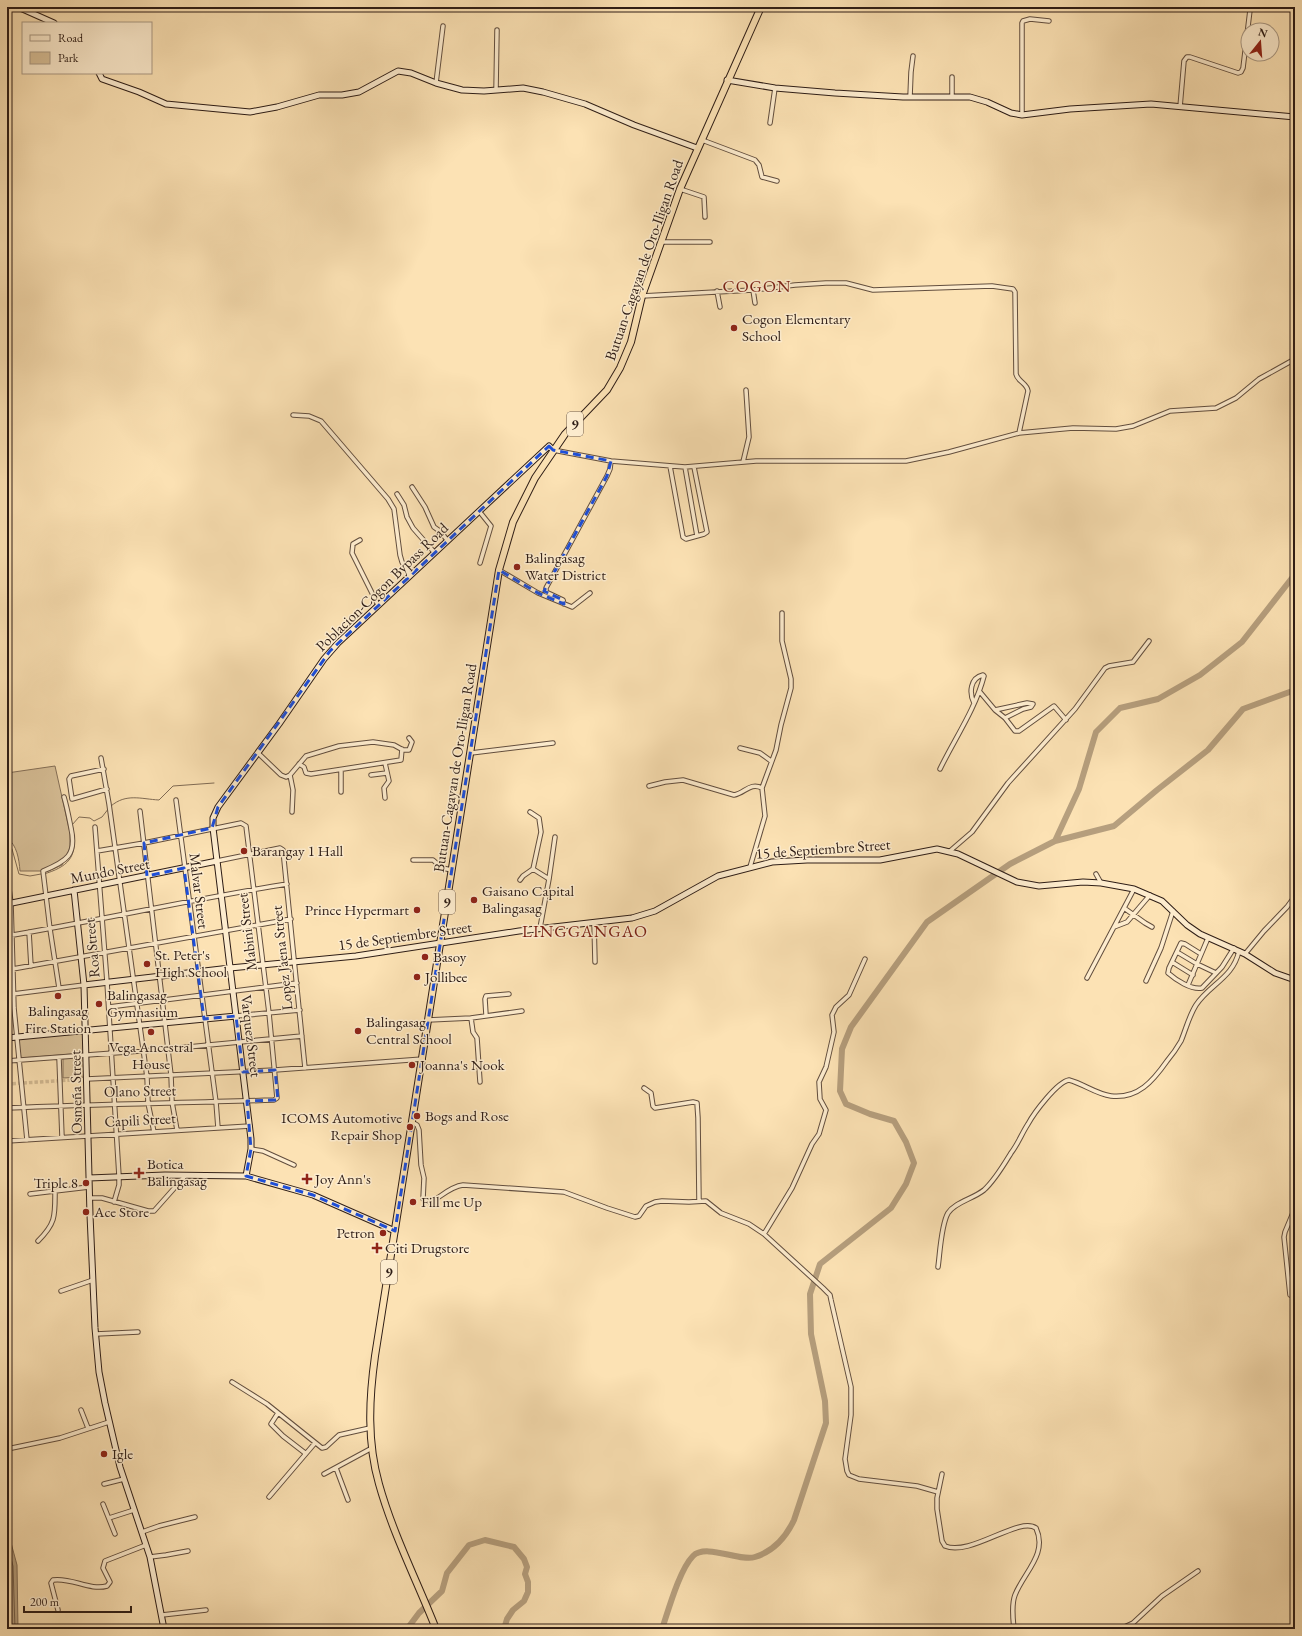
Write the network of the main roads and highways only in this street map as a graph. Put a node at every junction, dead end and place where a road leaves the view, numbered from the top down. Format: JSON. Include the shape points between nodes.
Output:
{"nodes":[{"id":1,"x":761,"y":7,"type":"edge"},
{"id":2,"x":436,"y":1629,"type":"edge"}],
"edges":[{"from":1,"to":2,"type":"highway","name":"Butuan-Cagayan de Oro-Iligan Road","number":"9","via":[[680,189],[642,296],[631,342],[616,376],[602,396],[568,431],[535,478],[519,508],[499,570],[370,1402],[372,1448],[379,1484]]}]}
